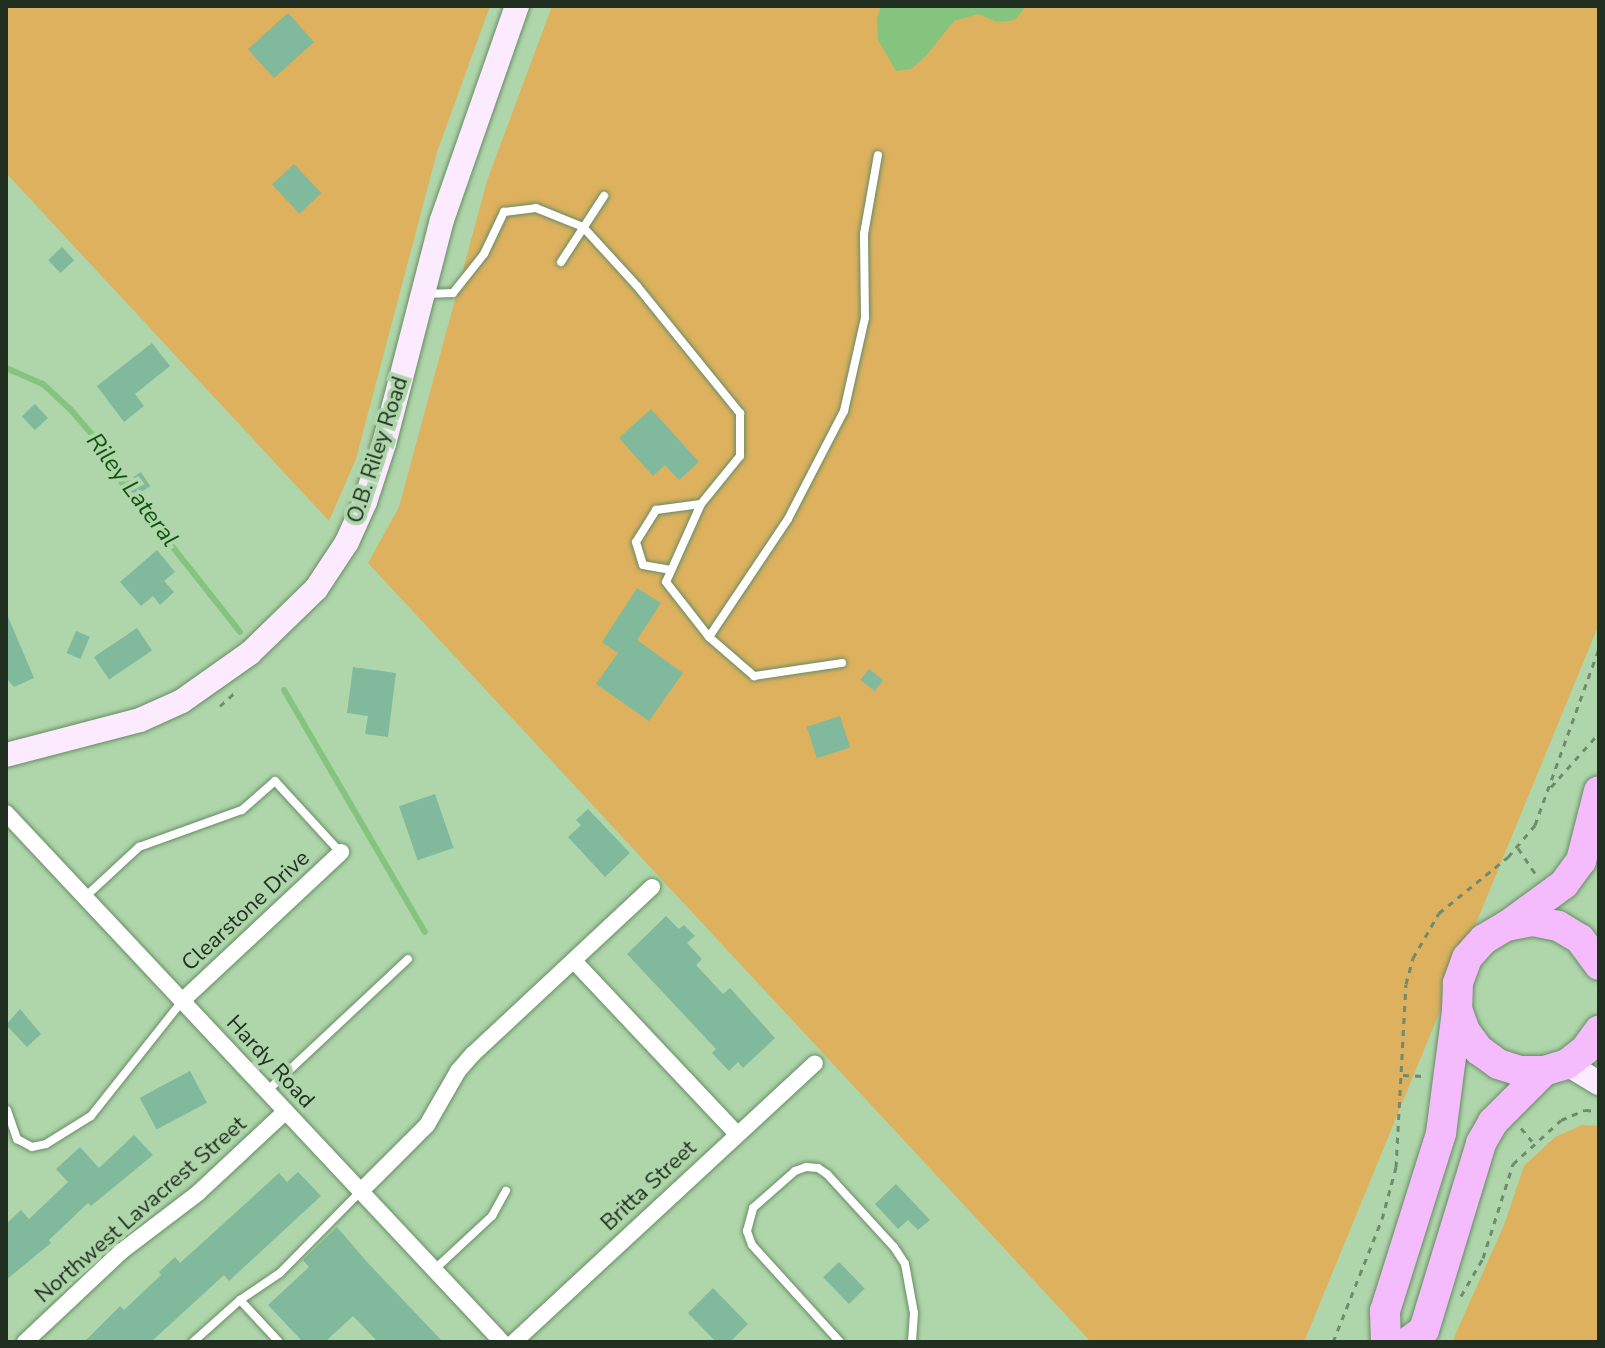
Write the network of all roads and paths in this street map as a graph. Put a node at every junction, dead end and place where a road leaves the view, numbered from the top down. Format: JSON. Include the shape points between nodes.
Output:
{"nodes":[{"id":1,"x":517,"y":6,"type":"edge"},
{"id":2,"x":878,"y":155,"type":"dead end"},
{"id":3,"x":604,"y":196,"type":"dead end"},
{"id":4,"x":583,"y":227,"type":"junction"},
{"id":5,"x":561,"y":262,"type":"dead end"},
{"id":6,"x":423,"y":294,"type":"junction"},
{"id":7,"x":701,"y":504,"type":"junction"},
{"id":8,"x":671,"y":570,"type":"junction"},
{"id":9,"x":709,"y":637,"type":"junction"},
{"id":10,"x":842,"y":663,"type":"dead end"},
{"id":11,"x":1599,"y":733,"type":"edge"},
{"id":12,"x":6,"y":755,"type":"edge"},
{"id":13,"x":1549,"y":788,"type":"dead end"},
{"id":14,"x":1599,"y":791,"type":"edge"},
{"id":15,"x":6,"y":813,"type":"edge"},
{"id":16,"x":14,"y":832,"type":"edge"},
{"id":17,"x":341,"y":852,"type":"joint"},
{"id":18,"x":652,"y":887,"type":"dead end"},
{"id":19,"x":85,"y":897,"type":"junction"},
{"id":20,"x":1506,"y":926,"type":"junction"},
{"id":21,"x":408,"y":959,"type":"dead end"},
{"id":22,"x":574,"y":961,"type":"junction"},
{"id":23,"x":1599,"y":965,"type":"edge"},
{"id":24,"x":182,"y":1001,"type":"junction"},
{"id":25,"x":1457,"y":1009,"type":"junction"},
{"id":26,"x":1599,"y":1031,"type":"edge"},
{"id":27,"x":815,"y":1063,"type":"dead end"},
{"id":28,"x":1556,"y":1067,"type":"junction"},
{"id":29,"x":1403,"y":1075,"type":"dead end"},
{"id":30,"x":1448,"y":1078,"type":"junction"},
{"id":31,"x":1599,"y":1083,"type":"edge"},
{"id":32,"x":267,"y":1091,"type":"junction"},
{"id":33,"x":1506,"y":1109,"type":"junction"},
{"id":34,"x":7,"y":1110,"type":"edge"},
{"id":35,"x":286,"y":1111,"type":"junction"},
{"id":36,"x":1599,"y":1111,"type":"edge"},
{"id":37,"x":737,"y":1134,"type":"junction"},
{"id":38,"x":1533,"y":1142,"type":"junction"},
{"id":39,"x":506,"y":1191,"type":"dead end"},
{"id":40,"x":360,"y":1192,"type":"junction"},
{"id":41,"x":435,"y":1269,"type":"junction"},
{"id":42,"x":1463,"y":1293,"type":"dead end"},
{"id":43,"x":240,"y":1300,"type":"junction"},
{"id":44,"x":25,"y":1342,"type":"edge"},
{"id":45,"x":193,"y":1342,"type":"edge"},
{"id":46,"x":279,"y":1342,"type":"edge"},
{"id":47,"x":502,"y":1342,"type":"edge"},
{"id":48,"x":514,"y":1342,"type":"edge"},
{"id":49,"x":840,"y":1342,"type":"edge"},
{"id":50,"x":912,"y":1342,"type":"edge"},
{"id":51,"x":1386,"y":1342,"type":"edge"},
{"id":52,"x":1408,"y":1342,"type":"edge"}],
"edges":[{"from":1,"to":6,"type":"street","name":"O.B. Riley Road","via":[[442,220]]},
{"from":2,"to":9,"type":"lane","via":[[864,234],[865,318],[844,411],[788,519]]},
{"from":3,"to":4,"type":"lane"},
{"from":4,"to":5,"type":"lane"},
{"from":4,"to":6,"type":"lane","via":[[536,208],[504,212],[484,254],[453,293]]},
{"from":4,"to":7,"type":"lane","via":[[740,413],[740,456]]},
{"from":6,"to":12,"type":"street","name":"O.B. Riley Road","via":[[365,502],[316,589],[250,653],[182,701],[140,720]]},
{"from":7,"to":8,"type":"lane"},
{"from":7,"to":8,"type":"lane","via":[[656,510],[636,542],[643,565]]},
{"from":8,"to":9,"type":"lane","via":[[666,582]]},
{"from":9,"to":10,"type":"lane","via":[[754,676]]},
{"from":11,"to":13,"type":"path"},
{"from":14,"to":20,"type":"highway","via":[[1581,861],[1564,884]]},
{"from":15,"to":16,"type":"street","name":"Hardy Road"},
{"from":16,"to":19,"type":"street","name":"Hardy Road"},
{"from":17,"to":19,"type":"lane","via":[[275,781],[242,810],[139,847]]},
{"from":17,"to":24,"type":"street","name":"Clearstone Drive"},
{"from":18,"to":22,"type":"street"},
{"from":19,"to":24,"type":"street","name":"Hardy Road"},
{"from":20,"to":23,"type":"highway","via":[[1532,921],[1558,926],[1580,939]]},
{"from":20,"to":25,"type":"highway","via":[[1467,958],[1458,983]]},
{"from":21,"to":32,"type":"lane"},
{"from":22,"to":37,"type":"street"},
{"from":22,"to":40,"type":"street","via":[[473,1054],[420,1133]]},
{"from":24,"to":32,"type":"street","name":"Hardy Road"},
{"from":24,"to":34,"type":"lane","via":[[91,1116],[32,1147],[17,1139]]},
{"from":25,"to":28,"type":"highway","via":[[1465,1031],[1488,1057],[1520,1071]]},
{"from":25,"to":30,"type":"highway"},
{"from":26,"to":28,"type":"highway","via":[[1585,1050]]},
{"from":27,"to":37,"type":"street","name":"Britta Street"},
{"from":28,"to":31,"type":"street"},
{"from":28,"to":33,"type":"highway"},
{"from":29,"to":30,"type":"path"},
{"from":30,"to":51,"type":"highway","via":[[1441,1133],[1385,1311]]},
{"from":32,"to":35,"type":"street","name":"Hardy Road"},
{"from":33,"to":38,"type":"path"},
{"from":33,"to":52,"type":"highway","via":[[1481,1143],[1424,1330]]},
{"from":35,"to":40,"type":"street","name":"Hardy Road"},
{"from":35,"to":44,"type":"street","name":"Northwest Lavacrest Street"},
{"from":36,"to":38,"type":"path","via":[[1572,1114]]},
{"from":37,"to":48,"type":"street","name":"Britta Street"},
{"from":38,"to":42,"type":"path","via":[[1507,1175],[1483,1258]]},
{"from":39,"to":41,"type":"lane","via":[[492,1216]]},
{"from":40,"to":41,"type":"street","name":"Hardy Road"},
{"from":40,"to":43,"type":"lane","via":[[280,1273]]},
{"from":41,"to":47,"type":"street","name":"Hardy Road"},
{"from":43,"to":45,"type":"lane"},
{"from":43,"to":46,"type":"lane"},
{"from":49,"to":50,"type":"lane","via":[[752,1245],[747,1231],[753,1208],[806,1167],[827,1174],[905,1264],[914,1313]]}]}
